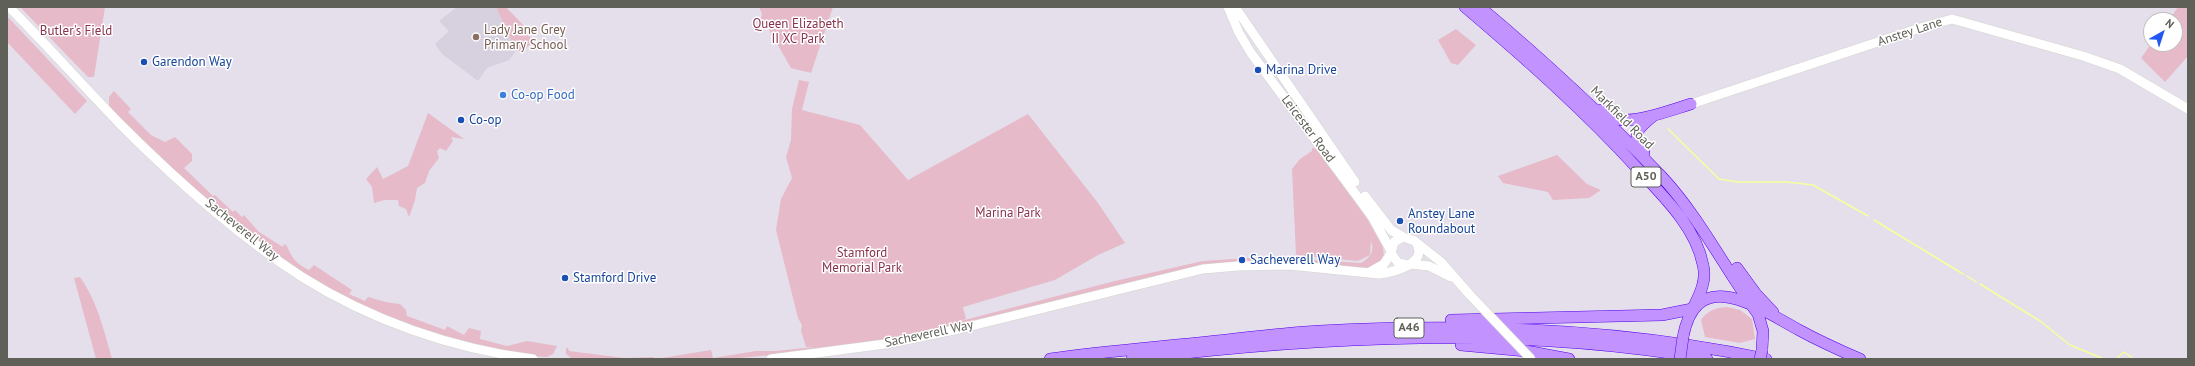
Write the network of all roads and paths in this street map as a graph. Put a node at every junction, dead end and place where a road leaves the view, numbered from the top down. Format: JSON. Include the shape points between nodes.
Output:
{"nodes":[{"id":1,"x":9,"y":7,"type":"edge"},
{"id":2,"x":1228,"y":7,"type":"edge"},
{"id":3,"x":1235,"y":7,"type":"edge"},
{"id":4,"x":1465,"y":7,"type":"edge"},
{"id":5,"x":1480,"y":7,"type":"edge"},
{"id":6,"x":1237,"y":19,"type":"junction"},
{"id":7,"x":1249,"y":29,"type":"junction"},
{"id":8,"x":1239,"y":33,"type":"junction"},
{"id":9,"x":1575,"y":91,"type":"junction"},
{"id":10,"x":1691,"y":104,"type":"joint"},
{"id":11,"x":2188,"y":109,"type":"edge"},
{"id":12,"x":1653,"y":115,"type":"junction"},
{"id":13,"x":1659,"y":175,"type":"junction"},
{"id":14,"x":1403,"y":237,"type":"junction"},
{"id":15,"x":1417,"y":243,"type":"junction"},
{"id":16,"x":1391,"y":252,"type":"junction"},
{"id":17,"x":1409,"y":264,"type":"junction"},
{"id":18,"x":1368,"y":272,"type":"junction"},
{"id":19,"x":1454,"y":279,"type":"junction"},
{"id":20,"x":1752,"y":306,"type":"junction"},
{"id":21,"x":1693,"y":309,"type":"junction"},
{"id":22,"x":1785,"y":323,"type":"junction"},
{"id":23,"x":1319,"y":331,"type":"junction"},
{"id":24,"x":1374,"y":340,"type":"junction"},
{"id":25,"x":1763,"y":356,"type":"edge"},
{"id":26,"x":533,"y":359,"type":"edge"},
{"id":27,"x":771,"y":359,"type":"edge"},
{"id":28,"x":1050,"y":359,"type":"edge"},
{"id":29,"x":1132,"y":359,"type":"edge"},
{"id":30,"x":1531,"y":359,"type":"edge"},
{"id":31,"x":1569,"y":359,"type":"edge"},
{"id":32,"x":1680,"y":359,"type":"edge"},
{"id":33,"x":1706,"y":359,"type":"edge"},
{"id":34,"x":1860,"y":359,"type":"edge"}],
"edges":[{"from":1,"to":26,"type":"street","name":"Sacheverell Way","via":[[107,111],[165,166],[230,222],[302,276],[342,299],[403,325],[469,346]]},
{"from":2,"to":6,"type":"street","name":"Leicester Road"},
{"from":3,"to":6,"type":"street","name":"Leicester Road"},
{"from":4,"to":21,"type":"highway","name":"Markfield Road","number":"A50","via":[[1573,102],[1675,211],[1697,248],[1703,265],[1703,285]]},
{"from":5,"to":9,"type":"highway","name":"Markfield Road","number":"A50"},
{"from":6,"to":7,"type":"street","name":"Leicester Road"},
{"from":6,"to":8,"type":"street","name":"Leicester Road"},
{"from":7,"to":8,"type":"street"},
{"from":7,"to":14,"type":"street","name":"Leicester Road","via":[[1382,220],[1391,230]]},
{"from":8,"to":16,"type":"street","name":"Leicester Road","via":[[1358,196]]},
{"from":9,"to":12,"type":"highway","via":[[1619,120]]},
{"from":9,"to":13,"type":"highway","name":"Markfield Road","number":"A50"},
{"from":10,"to":11,"type":"street","name":"Anstey Lane","via":[[1952,19],[2120,69]]},
{"from":10,"to":12,"type":"highway"},
{"from":12,"to":13,"type":"highway","via":[[1638,128],[1636,137],[1637,143]]},
{"from":13,"to":20,"type":"highway","name":"Markfield Road","number":"A50","via":[[1711,241]]},
{"from":13,"to":22,"type":"highway","via":[[1695,210],[1756,294]]},
{"from":14,"to":15,"type":"street"},
{"from":14,"to":16,"type":"street","via":[[1394,242]]},
{"from":15,"to":17,"type":"street","via":[[1419,254]]},
{"from":15,"to":19,"type":"street","via":[[1441,262]]},
{"from":16,"to":17,"type":"street","via":[[1398,263]]},
{"from":16,"to":18,"type":"street","via":[[1384,264]]},
{"from":17,"to":18,"type":"street","name":"Sacheverell Way","via":[[1390,272]]},
{"from":17,"to":19,"type":"street","via":[[1429,266]]},
{"from":18,"to":27,"type":"street","name":"Sacheverell Way","via":[[1274,265],[1203,269],[960,329],[885,344]]},
{"from":19,"to":30,"type":"street","bridge":true},
{"from":20,"to":21,"type":"highway","via":[[1743,300],[1724,296],[1713,297]]},
{"from":20,"to":22,"type":"highway"},
{"from":20,"to":25,"type":"highway","name":"Markfield Road","via":[[1762,323]]},
{"from":21,"to":23,"type":"highway","via":[[1662,314],[1365,324]]},
{"from":21,"to":32,"type":"highway","name":"Markfield Road","bridge":true,"via":[[1687,319]]},
{"from":22,"to":34,"type":"highway"},
{"from":23,"to":25,"type":"highway","number":"A46","via":[[1425,327],[1529,330],[1619,336]]},
{"from":23,"to":28,"type":"highway","number":"A46"},
{"from":24,"to":29,"type":"highway","number":"A46","via":[[1203,350]]},
{"from":24,"to":31,"type":"highway","via":[[1481,346]]},
{"from":24,"to":33,"type":"highway","number":"A46","via":[[1451,337],[1526,340],[1604,345]]}]}
